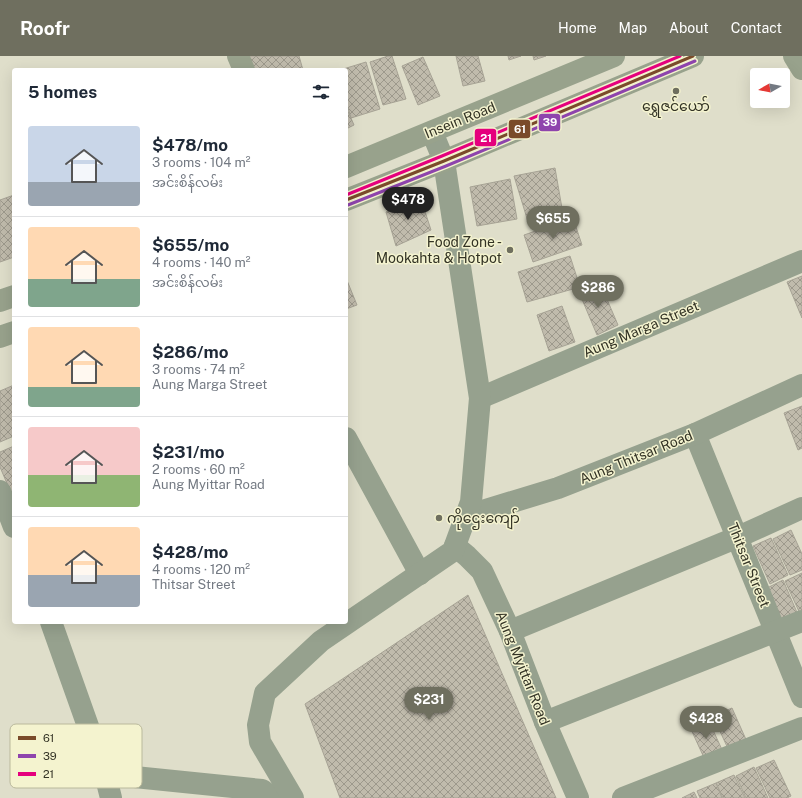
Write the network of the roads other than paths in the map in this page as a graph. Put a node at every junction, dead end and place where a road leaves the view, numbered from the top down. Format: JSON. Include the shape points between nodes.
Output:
{"nodes":[{"id":1,"x":238,"y":56,"type":"edge"},
{"id":2,"x":614,"y":56,"type":"edge"},
{"id":3,"x":693,"y":56,"type":"edge"},
{"id":4,"x":794,"y":56,"type":"edge"},
{"id":5,"x":243,"y":68,"type":"edge"},
{"id":6,"x":802,"y":69,"type":"edge"},
{"id":7,"x":432,"y":132,"type":"junction"},
{"id":8,"x":444,"y":161,"type":"junction"},
{"id":9,"x":348,"y":166,"type":"edge"},
{"id":10,"x":348,"y":199,"type":"edge"},
{"id":11,"x":802,"y":261,"type":"edge"},
{"id":12,"x":12,"y":297,"type":"edge"},
{"id":13,"x":0,"y":301,"type":"edge"},
{"id":14,"x":12,"y":333,"type":"edge"},
{"id":15,"x":0,"y":337,"type":"edge"},
{"id":16,"x":802,"y":385,"type":"edge"},
{"id":17,"x":480,"y":398,"type":"junction"},
{"id":18,"x":695,"y":434,"type":"junction"},
{"id":19,"x":348,"y":442,"type":"edge"},
{"id":20,"x":0,"y":491,"type":"edge"},
{"id":21,"x":802,"y":508,"type":"edge"},
{"id":22,"x":466,"y":516,"type":"junction"},
{"id":23,"x":12,"y":522,"type":"edge"},
{"id":24,"x":738,"y":537,"type":"junction"},
{"id":25,"x":455,"y":546,"type":"junction"},
{"id":26,"x":420,"y":574,"type":"junction"},
{"id":27,"x":348,"y":619,"type":"edge"},
{"id":28,"x":802,"y":621,"type":"edge"},
{"id":29,"x":52,"y":624,"type":"edge"},
{"id":30,"x":339,"y":625,"type":"edge"},
{"id":31,"x":510,"y":631,"type":"junction"},
{"id":32,"x":776,"y":632,"type":"junction"},
{"id":33,"x":802,"y":697,"type":"edge"},
{"id":34,"x":545,"y":722,"type":"junction"},
{"id":35,"x":87,"y":724,"type":"edge"},
{"id":36,"x":802,"y":728,"type":"edge"},
{"id":37,"x":142,"y":779,"type":"edge"},
{"id":38,"x":108,"y":788,"type":"edge"},
{"id":39,"x":265,"y":795,"type":"edge"},
{"id":40,"x":111,"y":798,"type":"edge"},
{"id":41,"x":293,"y":798,"type":"edge"},
{"id":42,"x":578,"y":798,"type":"edge"},
{"id":43,"x":623,"y":798,"type":"edge"}],
"edges":[{"from":1,"to":5,"type":"main road"},
{"from":2,"to":7,"type":"main road","name":"Insein Road"},
{"from":3,"to":8,"type":"main road"},
{"from":4,"to":6,"type":"main road"},
{"from":7,"to":8,"type":"street"},
{"from":7,"to":9,"type":"main road","name":"Insein Road"},
{"from":8,"to":10,"type":"main road"},
{"from":8,"to":17,"type":"street"},
{"from":11,"to":17,"type":"street","name":"Aung Marga Street"},
{"from":12,"to":13,"type":"main road"},
{"from":14,"to":15,"type":"main road"},
{"from":16,"to":18,"type":"street","name":"Aung Thitsar Road"},
{"from":17,"to":22,"type":"street","via":[[471,502]]},
{"from":18,"to":22,"type":"street","name":"Aung Thitsar Road","via":[[558,488]]},
{"from":18,"to":24,"type":"street","name":"Thitsar Street"},
{"from":19,"to":26,"type":"street"},
{"from":20,"to":23,"type":"street"},
{"from":21,"to":24,"type":"street"},
{"from":22,"to":25,"type":"street"},
{"from":24,"to":31,"type":"street"},
{"from":24,"to":32,"type":"street","name":"Thitsar Street"},
{"from":25,"to":26,"type":"street","via":[[453,551]]},
{"from":25,"to":31,"type":"street","name":"Aung Myittar Road","via":[[482,571]]},
{"from":26,"to":27,"type":"street"},
{"from":28,"to":32,"type":"street"},
{"from":29,"to":35,"type":"street"},
{"from":30,"to":41,"type":"street","via":[[265,693],[258,725],[260,742]]},
{"from":31,"to":34,"type":"street","name":"Aung Myittar Road"},
{"from":32,"to":33,"type":"street","name":"Thitsar Street"},
{"from":32,"to":34,"type":"street"},
{"from":34,"to":42,"type":"street","name":"Aung Myittar Road"},
{"from":36,"to":43,"type":"street"},
{"from":37,"to":39,"type":"street"},
{"from":38,"to":40,"type":"street"}]}
